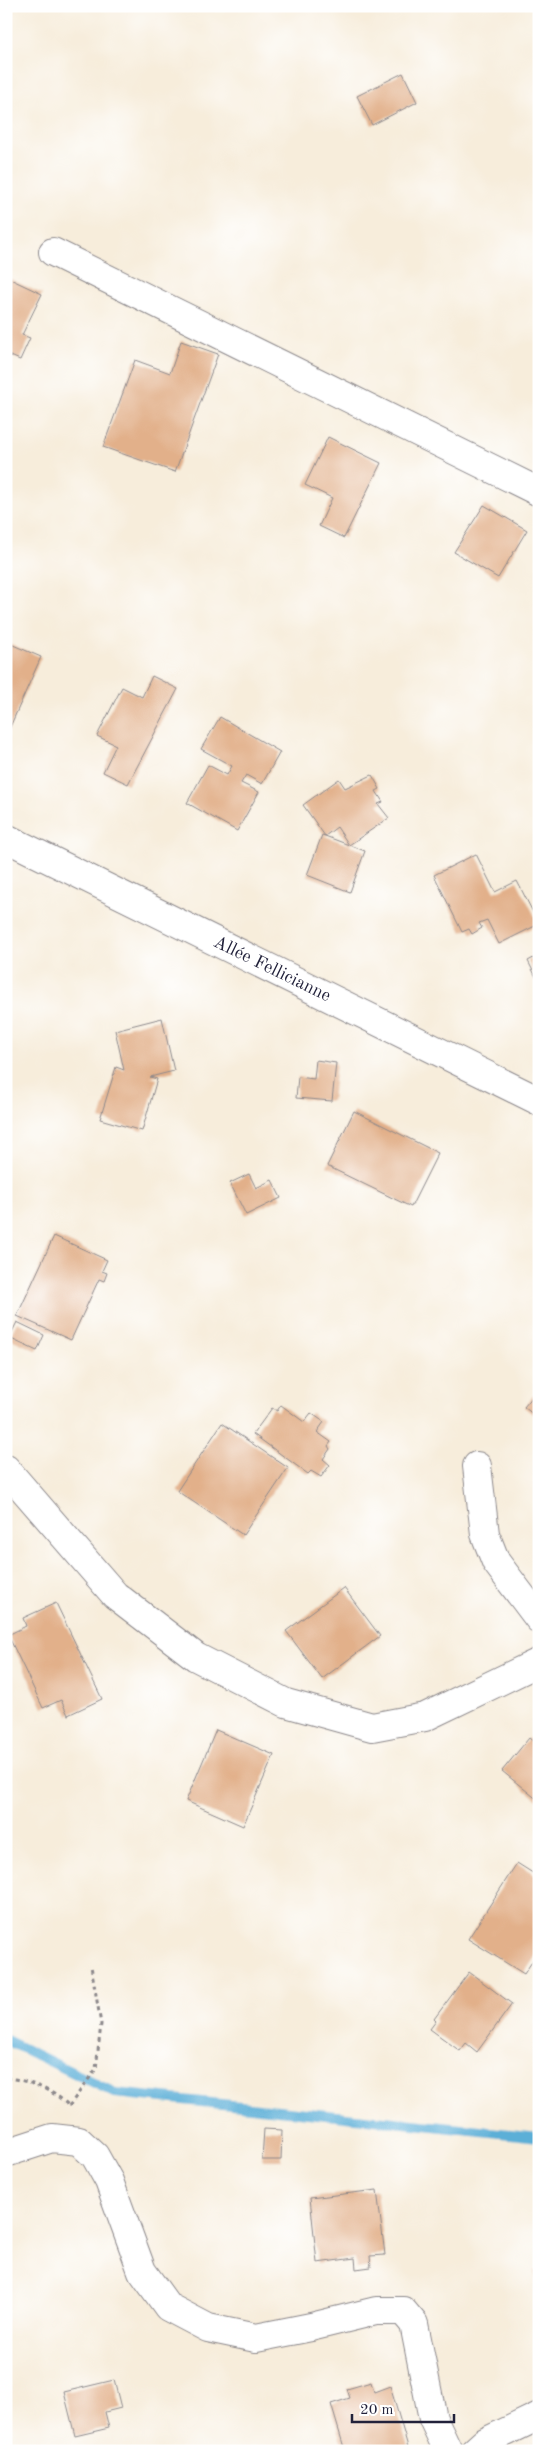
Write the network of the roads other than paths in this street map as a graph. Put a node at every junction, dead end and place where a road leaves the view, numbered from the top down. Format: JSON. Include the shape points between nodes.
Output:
{"nodes":[{"id":1,"x":53,"y":252,"type":"dead end"},
{"id":2,"x":539,"y":492,"type":"edge"},
{"id":3,"x":6,"y":838,"type":"edge"},
{"id":4,"x":539,"y":1101,"type":"edge"},
{"id":5,"x":477,"y":1466,"type":"dead end"},
{"id":6,"x":6,"y":1470,"type":"edge"},
{"id":7,"x":539,"y":1619,"type":"edge"},
{"id":8,"x":539,"y":1662,"type":"edge"},
{"id":9,"x":6,"y":2153,"type":"edge"},
{"id":10,"x":539,"y":2416,"type":"edge"},
{"id":11,"x":448,"y":2451,"type":"edge"},
{"id":12,"x":475,"y":2451,"type":"edge"}],
"edges":[{"from":1,"to":2,"type":"street"},
{"from":3,"to":4,"type":"street","name":"Allée Fellicianne"},
{"from":5,"to":7,"type":"street","via":[[485,1534],[496,1562]]},
{"from":6,"to":8,"type":"street","via":[[115,1595],[196,1657],[286,1703],[372,1727],[425,1717]]},
{"from":9,"to":11,"type":"street","via":[[52,2138],[79,2141],[95,2156],[109,2181],[142,2271],[168,2307],[208,2328],[256,2338],[376,2311],[403,2311],[414,2324],[433,2419]]},
{"from":10,"to":12,"type":"street","via":[[485,2442]]}]}
